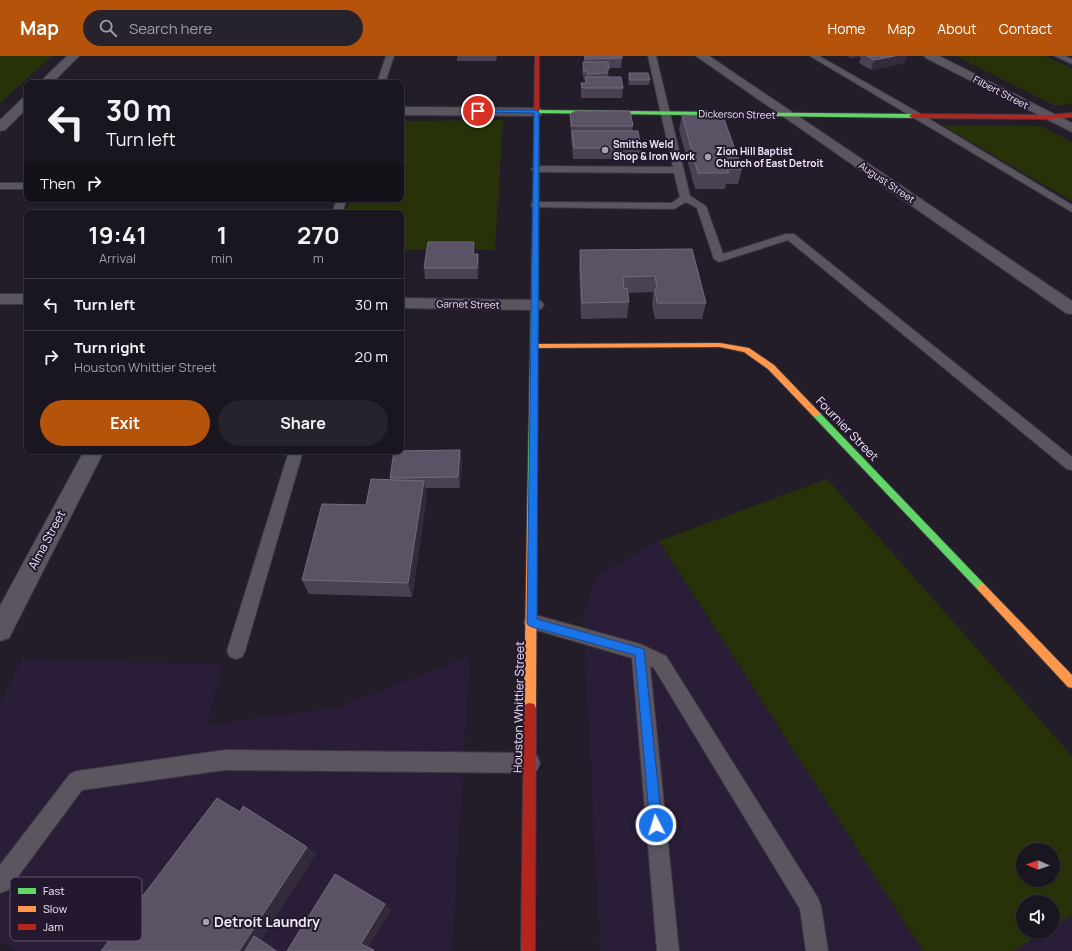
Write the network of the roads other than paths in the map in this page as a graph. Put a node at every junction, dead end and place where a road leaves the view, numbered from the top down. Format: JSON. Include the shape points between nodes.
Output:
{"nodes":[{"id":1,"x":73,"y":56,"type":"edge"},
{"id":2,"x":390,"y":56,"type":"edge"},
{"id":3,"x":537,"y":56,"type":"edge"},
{"id":4,"x":652,"y":56,"type":"edge"},
{"id":5,"x":702,"y":56,"type":"edge"},
{"id":6,"x":814,"y":56,"type":"edge"},
{"id":7,"x":930,"y":56,"type":"edge"},
{"id":8,"x":1059,"y":56,"type":"edge"},
{"id":9,"x":1072,"y":62,"type":"edge"},
{"id":10,"x":48,"y":80,"type":"edge"},
{"id":11,"x":382,"y":80,"type":"edge"},
{"id":12,"x":24,"y":106,"type":"edge"},
{"id":13,"x":404,"y":111,"type":"edge"},
{"id":14,"x":536,"y":112,"type":"junction"},
{"id":15,"x":666,"y":113,"type":"junction"},
{"id":16,"x":788,"y":115,"type":"junction"},
{"id":17,"x":1072,"y":115,"type":"edge"},
{"id":18,"x":918,"y":116,"type":"junction"},
{"id":19,"x":1050,"y":117,"type":"junction"},
{"id":20,"x":0,"y":127,"type":"edge"},
{"id":21,"x":1072,"y":128,"type":"edge"},
{"id":22,"x":536,"y":169,"type":"junction"},
{"id":23,"x":679,"y":170,"type":"junction"},
{"id":24,"x":0,"y":186,"type":"edge"},
{"id":25,"x":24,"y":186,"type":"edge"},
{"id":26,"x":685,"y":198,"type":"junction"},
{"id":27,"x":536,"y":205,"type":"junction"},
{"id":28,"x":1072,"y":209,"type":"edge"},
{"id":29,"x":0,"y":299,"type":"edge"},
{"id":30,"x":24,"y":299,"type":"edge"},
{"id":31,"x":404,"y":303,"type":"edge"},
{"id":32,"x":535,"y":305,"type":"junction"},
{"id":33,"x":1072,"y":309,"type":"edge"},
{"id":34,"x":535,"y":346,"type":"junction"},
{"id":35,"x":92,"y":454,"type":"edge"},
{"id":36,"x":295,"y":454,"type":"edge"},
{"id":37,"x":1072,"y":465,"type":"edge"},
{"id":38,"x":532,"y":622,"type":"junction"},
{"id":39,"x":0,"y":630,"type":"edge"},
{"id":40,"x":236,"y":651,"type":"dead end"},
{"id":41,"x":640,"y":652,"type":"junction"},
{"id":42,"x":1072,"y":683,"type":"edge"},
{"id":43,"x":530,"y":763,"type":"junction"},
{"id":44,"x":0,"y":882,"type":"edge"},
{"id":45,"x":528,"y":951,"type":"edge"},
{"id":46,"x":668,"y":951,"type":"edge"},
{"id":47,"x":817,"y":951,"type":"edge"}],
"edges":[{"from":1,"to":10,"type":"street"},
{"from":2,"to":11,"type":"lane"},
{"from":3,"to":14,"type":"street","name":"Houston Whittier Street"},
{"from":4,"to":15,"type":"lane"},
{"from":5,"to":16,"type":"street","name":"August Street"},
{"from":6,"to":18,"type":"lane"},
{"from":7,"to":19,"type":"street","name":"Filbert Street"},
{"from":8,"to":9,"type":"lane"},
{"from":12,"to":20,"type":"street"},
{"from":13,"to":14,"type":"street","name":"Dickerson Street"},
{"from":14,"to":15,"type":"street","name":"Dickerson Street"},
{"from":14,"to":22,"type":"street","name":"Houston Whittier Street"},
{"from":15,"to":16,"type":"street","name":"Dickerson Street"},
{"from":15,"to":23,"type":"lane"},
{"from":16,"to":18,"type":"street","name":"Dickerson Street"},
{"from":16,"to":33,"type":"street","name":"August Street"},
{"from":17,"to":19,"type":"street","name":"Dickerson Street"},
{"from":18,"to":19,"type":"street","name":"Dickerson Street"},
{"from":18,"to":28,"type":"lane"},
{"from":19,"to":21,"type":"street","name":"Filbert Street"},
{"from":22,"to":23,"type":"lane"},
{"from":22,"to":27,"type":"street","name":"Houston Whittier Street"},
{"from":23,"to":26,"type":"lane"},
{"from":24,"to":25,"type":"lane"},
{"from":26,"to":27,"type":"lane","via":[[674,206]]},
{"from":26,"to":37,"type":"lane","via":[[701,206],[719,259],[790,236]]},
{"from":27,"to":32,"type":"street","name":"Houston Whittier Street"},
{"from":29,"to":30,"type":"street"},
{"from":31,"to":32,"type":"street","name":"Garnet Street"},
{"from":32,"to":34,"type":"street","name":"Houston Whittier Street"},
{"from":34,"to":38,"type":"street","name":"Houston Whittier Street"},
{"from":34,"to":42,"type":"street","name":"Fournier Street","via":[[720,345],[746,350],[771,367]]},
{"from":35,"to":39,"type":"street","name":"Alma Street"},
{"from":36,"to":40,"type":"lane"},
{"from":38,"to":41,"type":"lane"},
{"from":38,"to":43,"type":"street","name":"Houston Whittier Street"},
{"from":41,"to":46,"type":"lane"},
{"from":41,"to":47,"type":"lane","via":[[660,662],[810,906]]},
{"from":43,"to":44,"type":"lane","via":[[225,760],[77,781]]},
{"from":43,"to":45,"type":"street","name":"Houston Whittier Street"}]}
